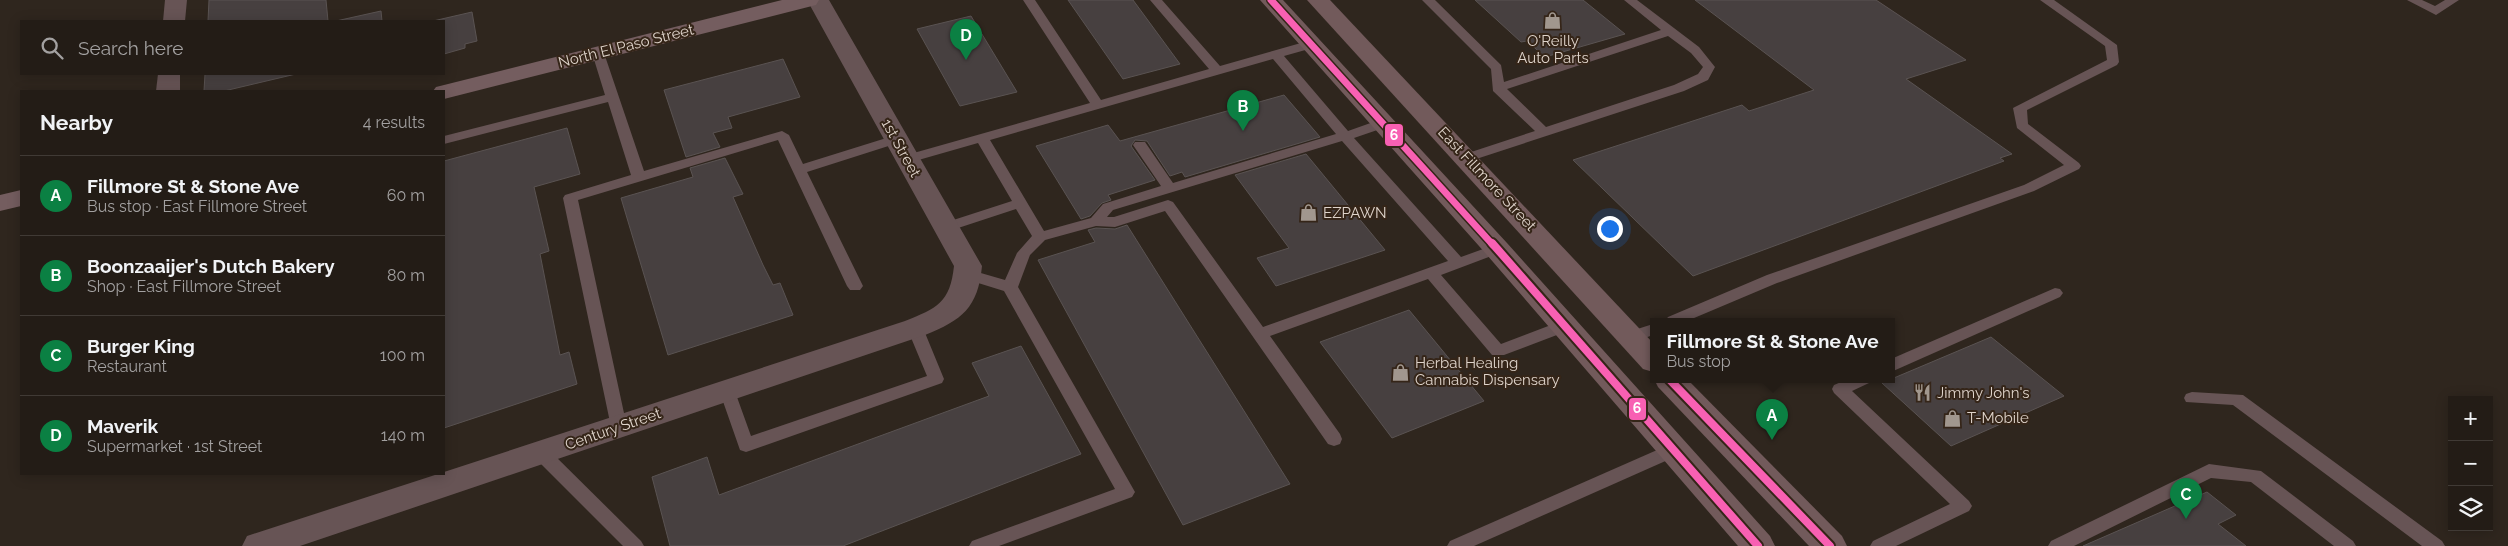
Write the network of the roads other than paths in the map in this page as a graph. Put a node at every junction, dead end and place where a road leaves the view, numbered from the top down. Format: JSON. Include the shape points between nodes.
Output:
{"nodes":[{"id":1,"x":176,"y":0,"type":"edge"},
{"id":2,"x":808,"y":0,"type":"edge"},
{"id":3,"x":818,"y":0,"type":"edge"},
{"id":4,"x":1030,"y":0,"type":"edge"},
{"id":5,"x":1156,"y":0,"type":"edge"},
{"id":6,"x":1271,"y":0,"type":"edge"},
{"id":7,"x":1318,"y":0,"type":"edge"},
{"id":8,"x":1428,"y":0,"type":"edge"},
{"id":9,"x":1630,"y":0,"type":"edge"},
{"id":10,"x":2046,"y":0,"type":"edge"},
{"id":11,"x":2413,"y":0,"type":"edge"},
{"id":12,"x":2453,"y":0,"type":"edge"},
{"id":13,"x":174,"y":20,"type":"edge"},
{"id":14,"x":1670,"y":31,"type":"junction"},
{"id":15,"x":1312,"y":44,"type":"junction"},
{"id":16,"x":598,"y":53,"type":"junction"},
{"id":17,"x":1276,"y":54,"type":"junction"},
{"id":18,"x":1217,"y":71,"type":"junction"},
{"id":19,"x":169,"y":75,"type":"edge"},
{"id":20,"x":1498,"y":88,"type":"junction"},
{"id":21,"x":168,"y":90,"type":"edge"},
{"id":22,"x":445,"y":92,"type":"edge"},
{"id":23,"x":613,"y":97,"type":"junction"},
{"id":24,"x":1098,"y":105,"type":"junction"},
{"id":25,"x":1384,"y":123,"type":"junction"},
{"id":26,"x":1543,"y":132,"type":"junction"},
{"id":27,"x":1345,"y":136,"type":"junction"},
{"id":28,"x":982,"y":138,"type":"junction"},
{"id":29,"x":445,"y":140,"type":"edge"},
{"id":30,"x":1140,"y":144,"type":"dead end"},
{"id":31,"x":902,"y":149,"type":"junction"},
{"id":32,"x":1467,"y":158,"type":"junction"},
{"id":33,"x":799,"y":170,"type":"junction"},
{"id":34,"x":639,"y":176,"type":"junction"},
{"id":35,"x":1170,"y":189,"type":"junction"},
{"id":36,"x":20,"y":198,"type":"edge"},
{"id":37,"x":0,"y":203,"type":"edge"},
{"id":38,"x":1020,"y":203,"type":"junction"},
{"id":39,"x":1096,"y":221,"type":"junction"},
{"id":40,"x":946,"y":227,"type":"junction"},
{"id":41,"x":1040,"y":237,"type":"junction"},
{"id":42,"x":1497,"y":249,"type":"junction"},
{"id":43,"x":1458,"y":263,"type":"junction"},
{"id":44,"x":1431,"y":273,"type":"junction"},
{"id":45,"x":855,"y":286,"type":"dead end"},
{"id":46,"x":964,"y":287,"type":"junction"},
{"id":47,"x":1010,"y":287,"type":"junction"},
{"id":48,"x":2055,"y":293,"type":"dead end"},
{"id":49,"x":1680,"y":318,"type":"edge"},
{"id":50,"x":1564,"y":326,"type":"junction"},
{"id":51,"x":915,"y":328,"type":"junction"},
{"id":52,"x":1642,"y":333,"type":"edge"},
{"id":53,"x":1260,"y":334,"type":"junction"},
{"id":54,"x":1650,"y":353,"type":"edge"},
{"id":55,"x":1895,"y":364,"type":"edge"},
{"id":56,"x":1673,"y":383,"type":"edge"},
{"id":57,"x":1854,"y":383,"type":"edge"},
{"id":58,"x":727,"y":390,"type":"junction"},
{"id":59,"x":2192,"y":398,"type":"dead end"},
{"id":60,"x":619,"y":427,"type":"junction"},
{"id":61,"x":1334,"y":439,"type":"dead end"},
{"id":62,"x":1673,"y":450,"type":"junction"},
{"id":63,"x":541,"y":453,"type":"junction"},
{"id":64,"x":259,"y":546,"type":"edge"},
{"id":65,"x":635,"y":546,"type":"edge"},
{"id":66,"x":978,"y":546,"type":"edge"},
{"id":67,"x":1456,"y":546,"type":"edge"},
{"id":68,"x":1758,"y":546,"type":"edge"},
{"id":69,"x":1830,"y":546,"type":"edge"},
{"id":70,"x":1879,"y":546,"type":"edge"},
{"id":71,"x":2057,"y":546,"type":"edge"},
{"id":72,"x":2347,"y":546,"type":"edge"},
{"id":73,"x":2436,"y":546,"type":"edge"}],
"edges":[{"from":1,"to":13,"type":"street"},
{"from":2,"to":16,"type":"street","name":"North El Paso Street"},
{"from":3,"to":31,"type":"street","name":"1st Street"},
{"from":4,"to":24,"type":"lane"},
{"from":5,"to":18,"type":"lane"},
{"from":6,"to":15,"type":"main road"},
{"from":7,"to":32,"type":"main road","name":"East Fillmore Street"},
{"from":8,"to":20,"type":"lane","via":[[1497,68]]},
{"from":9,"to":14,"type":"lane"},
{"from":10,"to":49,"type":"lane","via":[[2111,45],[2113,62],[2020,108],[2022,125],[2074,166],[2029,188],[1772,279]]},
{"from":11,"to":12,"type":"lane","via":[[2436,11]]},
{"from":14,"to":20,"type":"lane"},
{"from":14,"to":26,"type":"lane","via":[[1696,50],[1709,67],[1703,77],[1679,88]]},
{"from":15,"to":17,"type":"lane"},
{"from":15,"to":25,"type":"main road"},
{"from":16,"to":22,"type":"street","name":"North El Paso Street"},
{"from":16,"to":23,"type":"lane"},
{"from":17,"to":18,"type":"lane"},
{"from":17,"to":27,"type":"lane"},
{"from":18,"to":24,"type":"lane"},
{"from":19,"to":21,"type":"street"},
{"from":20,"to":26,"type":"lane"},
{"from":23,"to":29,"type":"lane"},
{"from":23,"to":34,"type":"lane"},
{"from":24,"to":28,"type":"lane"},
{"from":25,"to":27,"type":"lane"},
{"from":25,"to":42,"type":"main road"},
{"from":26,"to":32,"type":"lane"},
{"from":27,"to":35,"type":"lane"},
{"from":27,"to":43,"type":"lane"},
{"from":28,"to":31,"type":"lane"},
{"from":28,"to":38,"type":"lane"},
{"from":30,"to":35,"type":"lane"},
{"from":31,"to":33,"type":"lane"},
{"from":31,"to":40,"type":"street","name":"1st Street"},
{"from":32,"to":52,"type":"main road","name":"East Fillmore Street"},
{"from":33,"to":34,"type":"lane","via":[[782,135]]},
{"from":33,"to":45,"type":"lane"},
{"from":34,"to":60,"type":"lane","via":[[570,198]]},
{"from":35,"to":39,"type":"lane","via":[[1108,207]]},
{"from":36,"to":37,"type":"street"},
{"from":38,"to":40,"type":"lane"},
{"from":38,"to":41,"type":"lane"},
{"from":39,"to":41,"type":"lane"},
{"from":39,"to":53,"type":"lane","via":[[1116,222],[1168,206]]},
{"from":40,"to":46,"type":"street","name":"1st Street","via":[[968,266]]},
{"from":41,"to":47,"type":"lane","via":[[1024,253]]},
{"from":42,"to":43,"type":"lane"},
{"from":42,"to":50,"type":"main road"},
{"from":43,"to":44,"type":"lane"},
{"from":44,"to":50,"type":"lane","via":[[1498,351]]},
{"from":44,"to":53,"type":"lane"},
{"from":46,"to":47,"type":"lane"},
{"from":46,"to":51,"type":"street","name":"Century Street","via":[[939,319]]},
{"from":47,"to":66,"type":"lane","via":[[1126,492]]},
{"from":48,"to":55,"type":"lane"},
{"from":50,"to":62,"type":"main road"},
{"from":51,"to":58,"type":"street","name":"Century Street"},
{"from":51,"to":58,"type":"lane","via":[[936,379],[746,445]]},
{"from":52,"to":54,"type":"main road","name":"East Fillmore Street"},
{"from":53,"to":61,"type":"lane"},
{"from":56,"to":69,"type":"main road"},
{"from":57,"to":70,"type":"lane","via":[[1840,389],[1963,506]]},
{"from":58,"to":60,"type":"street","name":"Century Street"},
{"from":59,"to":73,"type":"lane","via":[[2237,399]]},
{"from":60,"to":63,"type":"street","name":"Century Street"},
{"from":62,"to":67,"type":"lane"},
{"from":62,"to":68,"type":"main road"},
{"from":63,"to":64,"type":"street","name":"Century Street"},
{"from":63,"to":65,"type":"lane"},
{"from":71,"to":72,"type":"lane","via":[[2209,471],[2255,476]]}]}
